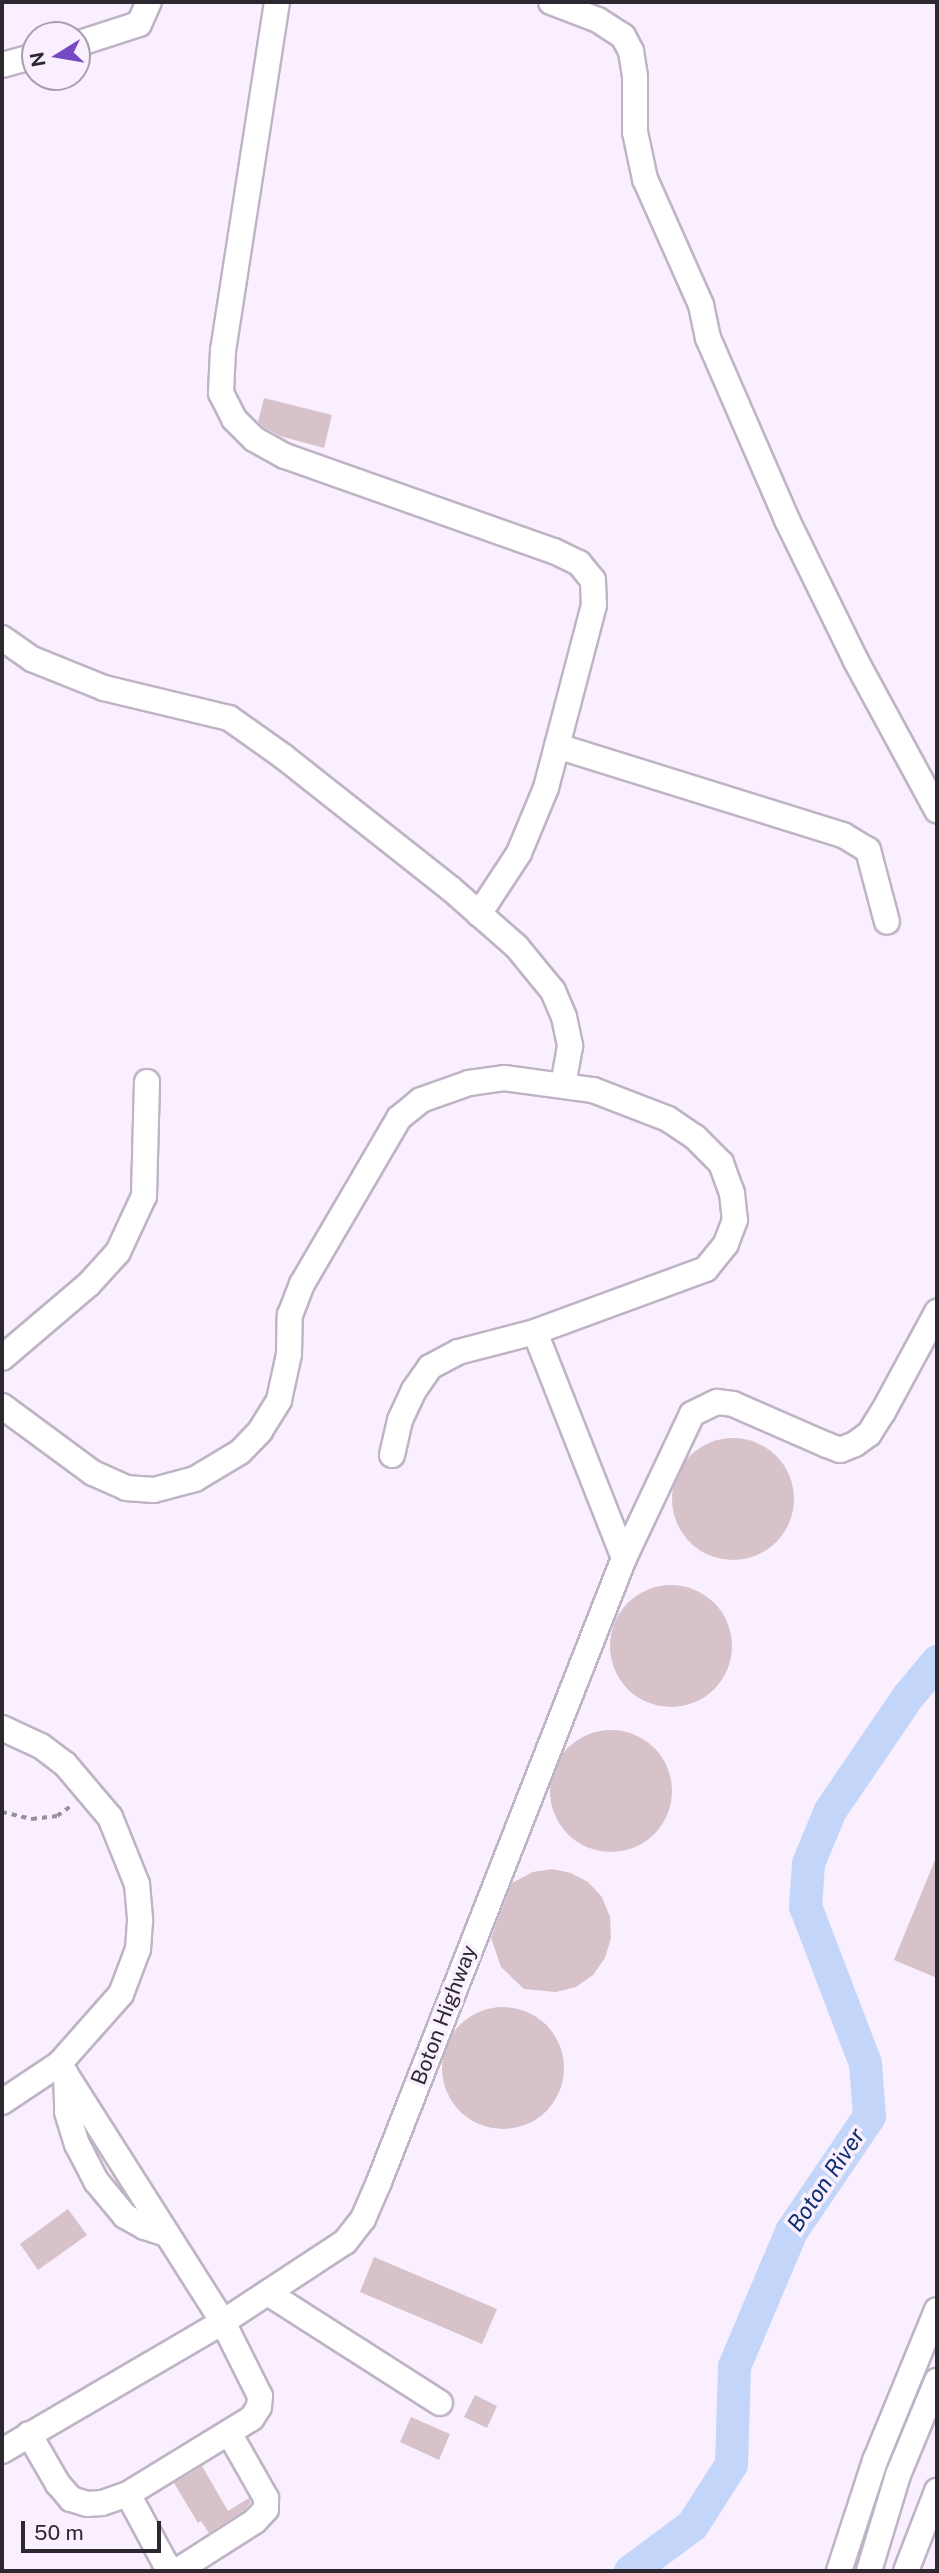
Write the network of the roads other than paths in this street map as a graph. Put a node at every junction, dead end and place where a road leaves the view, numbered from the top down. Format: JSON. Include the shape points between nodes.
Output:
{"nodes":[{"id":1,"x":149,"y":2,"type":"edge"},
{"id":2,"x":277,"y":2,"type":"edge"},
{"id":3,"x":551,"y":2,"type":"edge"},
{"id":4,"x":91,"y":39,"type":"edge"},
{"id":5,"x":21,"y":60,"type":"edge"},
{"id":6,"x":2,"y":65,"type":"edge"},
{"id":7,"x":2,"y":638,"type":"edge"},
{"id":8,"x":557,"y":746,"type":"junction"},
{"id":9,"x":937,"y":810,"type":"edge"},
{"id":10,"x":479,"y":914,"type":"junction"},
{"id":11,"x":887,"y":922,"type":"dead end"},
{"id":12,"x":147,"y":1082,"type":"dead end"},
{"id":13,"x":563,"y":1084,"type":"junction"},
{"id":14,"x":937,"y":1312,"type":"edge"},
{"id":15,"x":535,"y":1332,"type":"junction"},
{"id":16,"x":2,"y":1358,"type":"edge"},
{"id":17,"x":2,"y":1406,"type":"edge"},
{"id":18,"x":392,"y":1454,"type":"dead end"},
{"id":19,"x":624,"y":1558,"type":"junction"},
{"id":20,"x":2,"y":1728,"type":"edge"},
{"id":21,"x":62,"y":2068,"type":"junction"},
{"id":22,"x":2,"y":2102,"type":"edge"},
{"id":23,"x":268,"y":2294,"type":"junction"},
{"id":24,"x":937,"y":2310,"type":"edge"},
{"id":25,"x":223,"y":2322,"type":"junction"},
{"id":26,"x":937,"y":2381,"type":"edge"},
{"id":27,"x":440,"y":2403,"type":"dead end"},
{"id":28,"x":229,"y":2433,"type":"junction"},
{"id":29,"x":29,"y":2434,"type":"junction"},
{"id":30,"x":2,"y":2451,"type":"edge"},
{"id":31,"x":937,"y":2491,"type":"edge"},
{"id":32,"x":128,"y":2494,"type":"junction"},
{"id":33,"x":839,"y":2571,"type":"edge"},
{"id":34,"x":869,"y":2571,"type":"edge"},
{"id":35,"x":906,"y":2571,"type":"edge"}],
"edges":[{"from":1,"to":4,"type":"street","via":[[139,24]]},
{"from":2,"to":8,"type":"street","via":[[223,350],[221,393],[234,419],[254,439],[285,456],[579,563],[593,580],[594,606]]},
{"from":3,"to":9,"type":"street","via":[[598,20],[622,36],[631,51],[635,132],[645,179],[701,305],[708,338],[787,520]]},
{"from":5,"to":6,"type":"street"},
{"from":7,"to":10,"type":"street","via":[[32,659],[104,688],[229,718]]},
{"from":8,"to":10,"type":"street","via":[[546,788],[519,853]]},
{"from":8,"to":11,"type":"street","via":[[843,835],[868,850]]},
{"from":10,"to":13,"type":"street","via":[[517,947],[553,991],[570,1046]]},
{"from":12,"to":16,"type":"street","via":[[144,1196],[118,1252]]},
{"from":13,"to":15,"type":"street","via":[[656,1114],[695,1137],[721,1163],[732,1193],[735,1220],[726,1244],[706,1269]]},
{"from":13,"to":17,"type":"street","via":[[504,1078],[469,1083],[421,1100],[399,1118],[302,1284],[290,1315],[289,1354],[279,1400],[240,1452],[195,1479],[154,1490],[126,1488],[93,1473]]},
{"from":14,"to":19,"type":"street","name":"Boton Highway","via":[[883,1412],[869,1434],[855,1444],[840,1450],[827,1446],[733,1404],[717,1402],[692,1414]]},
{"from":15,"to":18,"type":"street","via":[[458,1352],[430,1367],[400,1420]]},
{"from":15,"to":19,"type":"street"},
{"from":19,"to":23,"type":"street","name":"Boton Highway","via":[[363,2219],[345,2242]]},
{"from":20,"to":21,"type":"street","via":[[41,1746],[65,1764],[110,1817],[134,1873],[138,1949],[121,1994]]},
{"from":21,"to":22,"type":"street"},
{"from":21,"to":25,"type":"street"},
{"from":23,"to":25,"type":"street","name":"Boton Highway"},
{"from":23,"to":27,"type":"street"},
{"from":24,"to":33,"type":"street","via":[[875,2461]]},
{"from":25,"to":28,"type":"street","via":[[260,2396],[252,2418]]},
{"from":25,"to":29,"type":"street","name":"Boton Highway"},
{"from":26,"to":34,"type":"street","via":[[898,2475]]},
{"from":28,"to":32,"type":"street"},
{"from":28,"to":32,"type":"street","via":[[266,2498],[266,2509],[255,2521],[180,2569],[170,2569],[164,2561]]},
{"from":29,"to":30,"type":"street","name":"Boton Highway"},
{"from":29,"to":32,"type":"street","via":[[71,2499],[87,2504]]},
{"from":31,"to":35,"type":"street"}]}
